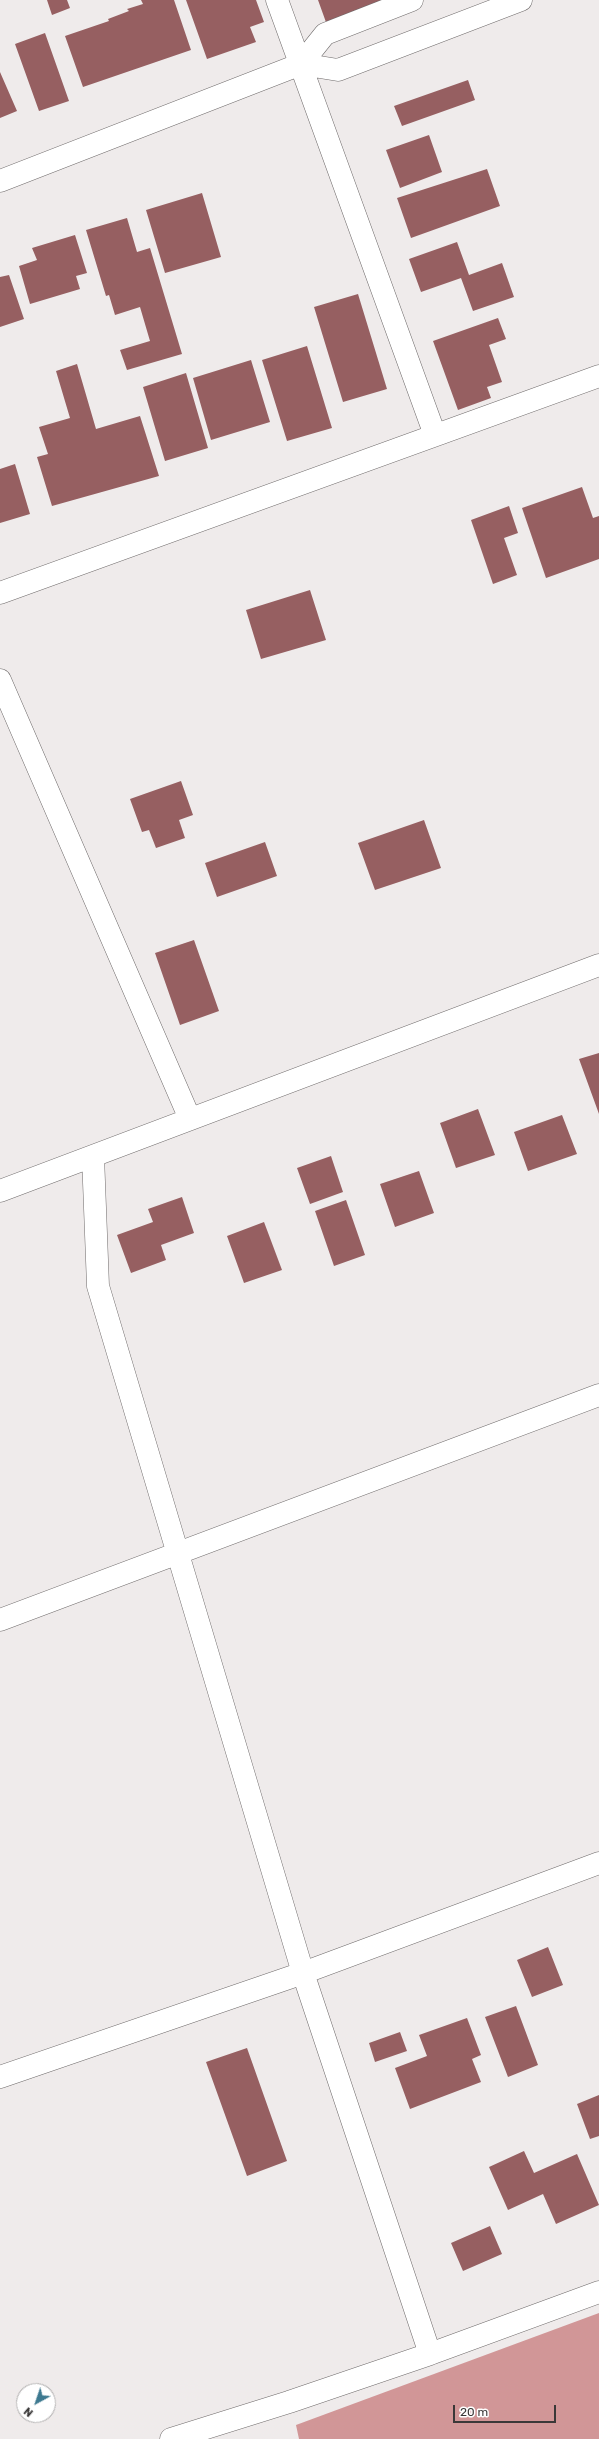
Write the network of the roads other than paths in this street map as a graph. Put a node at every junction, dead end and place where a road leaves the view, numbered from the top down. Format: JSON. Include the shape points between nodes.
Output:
{"nodes":[{"id":1,"x":277,"y":0,"type":"edge"},
{"id":2,"x":412,"y":0,"type":"edge"},
{"id":3,"x":521,"y":0,"type":"edge"},
{"id":4,"x":301,"y":64,"type":"junction"},
{"id":5,"x":0,"y":181,"type":"edge"},
{"id":6,"x":599,"y":376,"type":"edge"},
{"id":7,"x":436,"y":435,"type":"junction"},
{"id":8,"x":0,"y":593,"type":"edge"},
{"id":9,"x":0,"y":680,"type":"edge"},
{"id":10,"x":599,"y":965,"type":"edge"},
{"id":11,"x":190,"y":1119,"type":"junction"},
{"id":12,"x":93,"y":1156,"type":"junction"},
{"id":13,"x":0,"y":1191,"type":"edge"},
{"id":14,"x":599,"y":1394,"type":"edge"},
{"id":15,"x":177,"y":1554,"type":"junction"},
{"id":16,"x":0,"y":1620,"type":"edge"},
{"id":17,"x":599,"y":1863,"type":"edge"},
{"id":18,"x":303,"y":1973,"type":"junction"},
{"id":19,"x":0,"y":2077,"type":"edge"},
{"id":20,"x":599,"y":2292,"type":"edge"},
{"id":21,"x":430,"y":2354,"type":"junction"},
{"id":22,"x":171,"y":2439,"type":"edge"}],
"edges":[{"from":1,"to":4,"type":"street"},
{"from":2,"to":4,"type":"street","via":[[325,34]]},
{"from":3,"to":4,"type":"street","via":[[338,70]]},
{"from":4,"to":5,"type":"street"},
{"from":4,"to":7,"type":"street"},
{"from":6,"to":7,"type":"street"},
{"from":7,"to":8,"type":"street"},
{"from":9,"to":11,"type":"street"},
{"from":10,"to":11,"type":"street"},
{"from":11,"to":12,"type":"street"},
{"from":12,"to":13,"type":"street"},
{"from":12,"to":15,"type":"street","via":[[98,1286]]},
{"from":14,"to":15,"type":"street"},
{"from":15,"to":16,"type":"street"},
{"from":15,"to":18,"type":"street"},
{"from":17,"to":18,"type":"street"},
{"from":18,"to":19,"type":"street"},
{"from":18,"to":21,"type":"street"},
{"from":20,"to":21,"type":"street"},
{"from":21,"to":22,"type":"street"}]}
